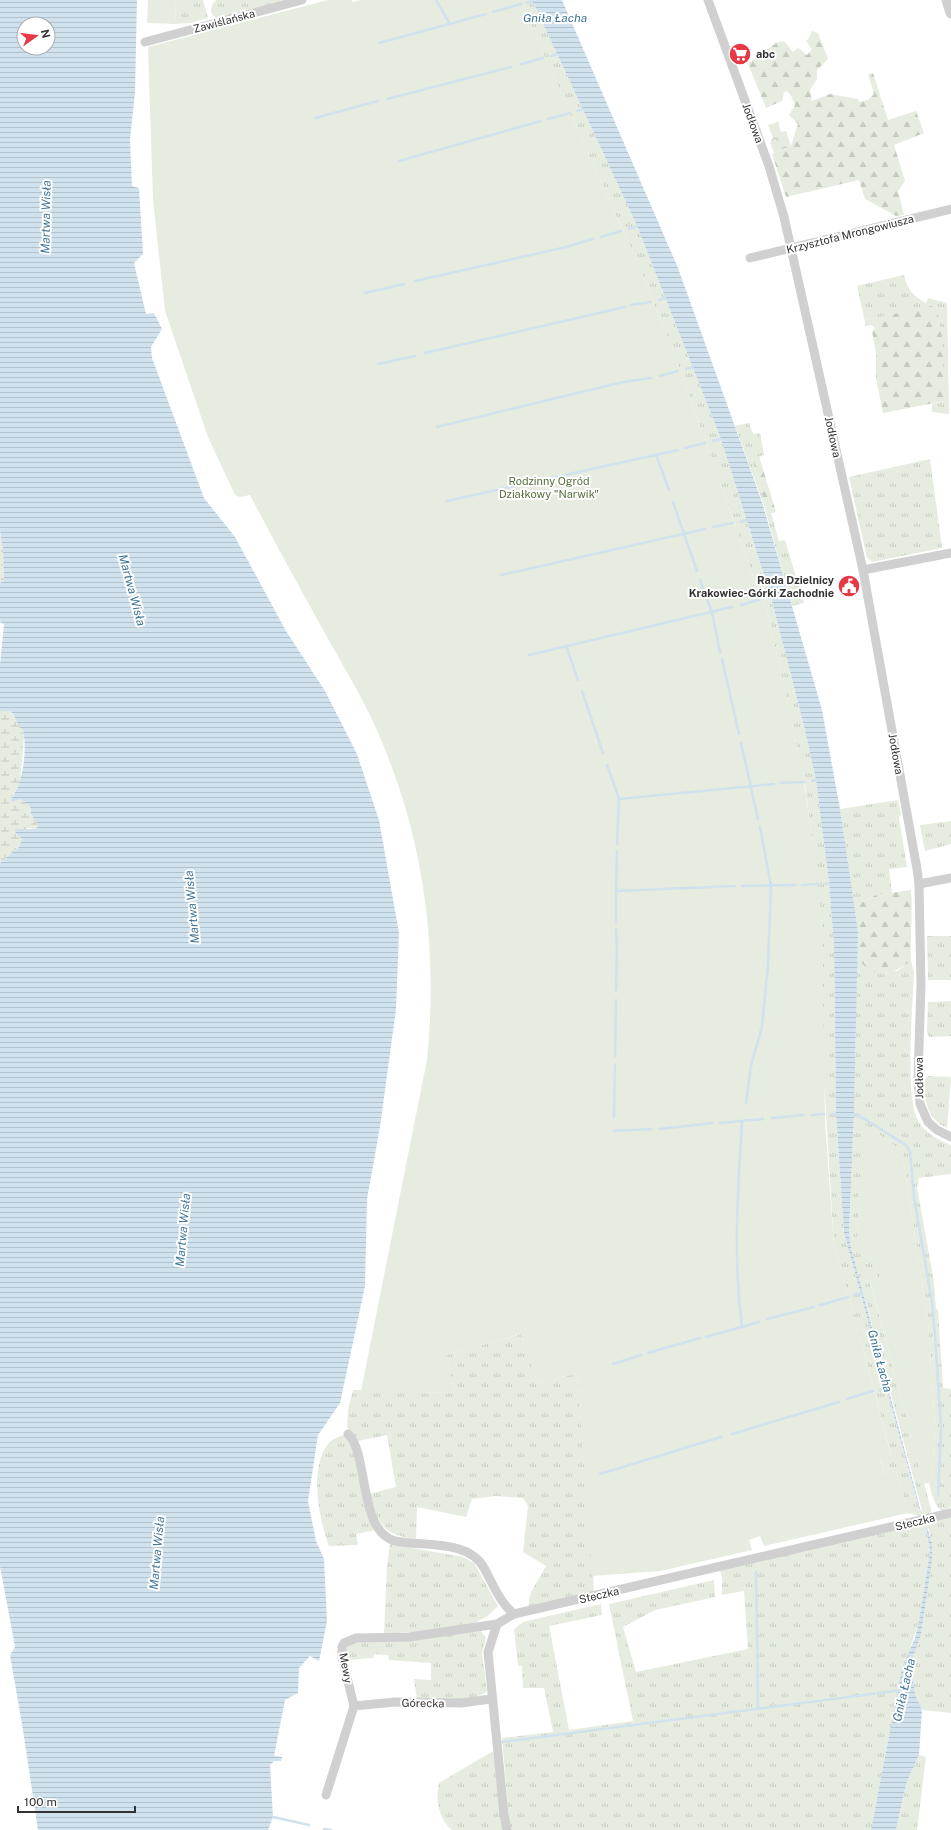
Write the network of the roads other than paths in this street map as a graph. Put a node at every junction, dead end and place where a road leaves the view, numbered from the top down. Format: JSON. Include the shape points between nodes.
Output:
{"nodes":[{"id":1,"x":302,"y":0,"type":"edge"},
{"id":2,"x":708,"y":0,"type":"edge"},
{"id":3,"x":946,"y":0,"type":"edge"},
{"id":4,"x":951,"y":13,"type":"edge"},
{"id":5,"x":145,"y":42,"type":"dead end"},
{"id":6,"x":951,"y":209,"type":"edge"},
{"id":7,"x":792,"y":248,"type":"junction"},
{"id":8,"x":750,"y":258,"type":"dead end"},
{"id":9,"x":951,"y":553,"type":"edge"},
{"id":10,"x":863,"y":570,"type":"junction"},
{"id":11,"x":951,"y":878,"type":"edge"},
{"id":12,"x":919,"y":884,"type":"junction"},
{"id":13,"x":951,"y":1137,"type":"edge"},
{"id":14,"x":348,"y":1434,"type":"dead end"},
{"id":15,"x":951,"y":1513,"type":"edge"},
{"id":16,"x":514,"y":1614,"type":"junction"},
{"id":17,"x":497,"y":1624,"type":"junction"},
{"id":18,"x":491,"y":1699,"type":"junction"},
{"id":19,"x":354,"y":1706,"type":"junction"},
{"id":20,"x":326,"y":1795,"type":"dead end"},
{"id":21,"x":508,"y":1830,"type":"edge"}],
"edges":[{"from":1,"to":5,"type":"street","name":"Zawiślańska"},
{"from":2,"to":7,"type":"street","name":"Jodłowa","via":[[769,166]]},
{"from":3,"to":4,"type":"street"},
{"from":6,"to":7,"type":"street","name":"Krzysztofa Mrongowiusza"},
{"from":7,"to":8,"type":"street","name":"Krzysztofa Mrongowiusza"},
{"from":7,"to":10,"type":"street","name":"Jodłowa"},
{"from":9,"to":10,"type":"street"},
{"from":10,"to":12,"type":"street","name":"Jodłowa"},
{"from":11,"to":12,"type":"street"},
{"from":12,"to":13,"type":"street","name":"Jodłowa","via":[[919,1098],[928,1122]]},
{"from":14,"to":16,"type":"street","via":[[356,1447],[366,1494],[382,1533],[388,1539],[450,1547],[473,1555],[483,1566],[506,1608]]},
{"from":15,"to":16,"type":"street","name":"Steczka"},
{"from":16,"to":17,"type":"street"},
{"from":17,"to":18,"type":"street","via":[[488,1652]]},
{"from":17,"to":19,"type":"street","name":"Mewy","via":[[409,1637],[362,1637],[346,1641],[342,1652]]},
{"from":18,"to":19,"type":"street","name":"Górecka","via":[[461,1703],[395,1702]]},
{"from":18,"to":21,"type":"street"},
{"from":19,"to":20,"type":"street","name":"Mewy"}]}
